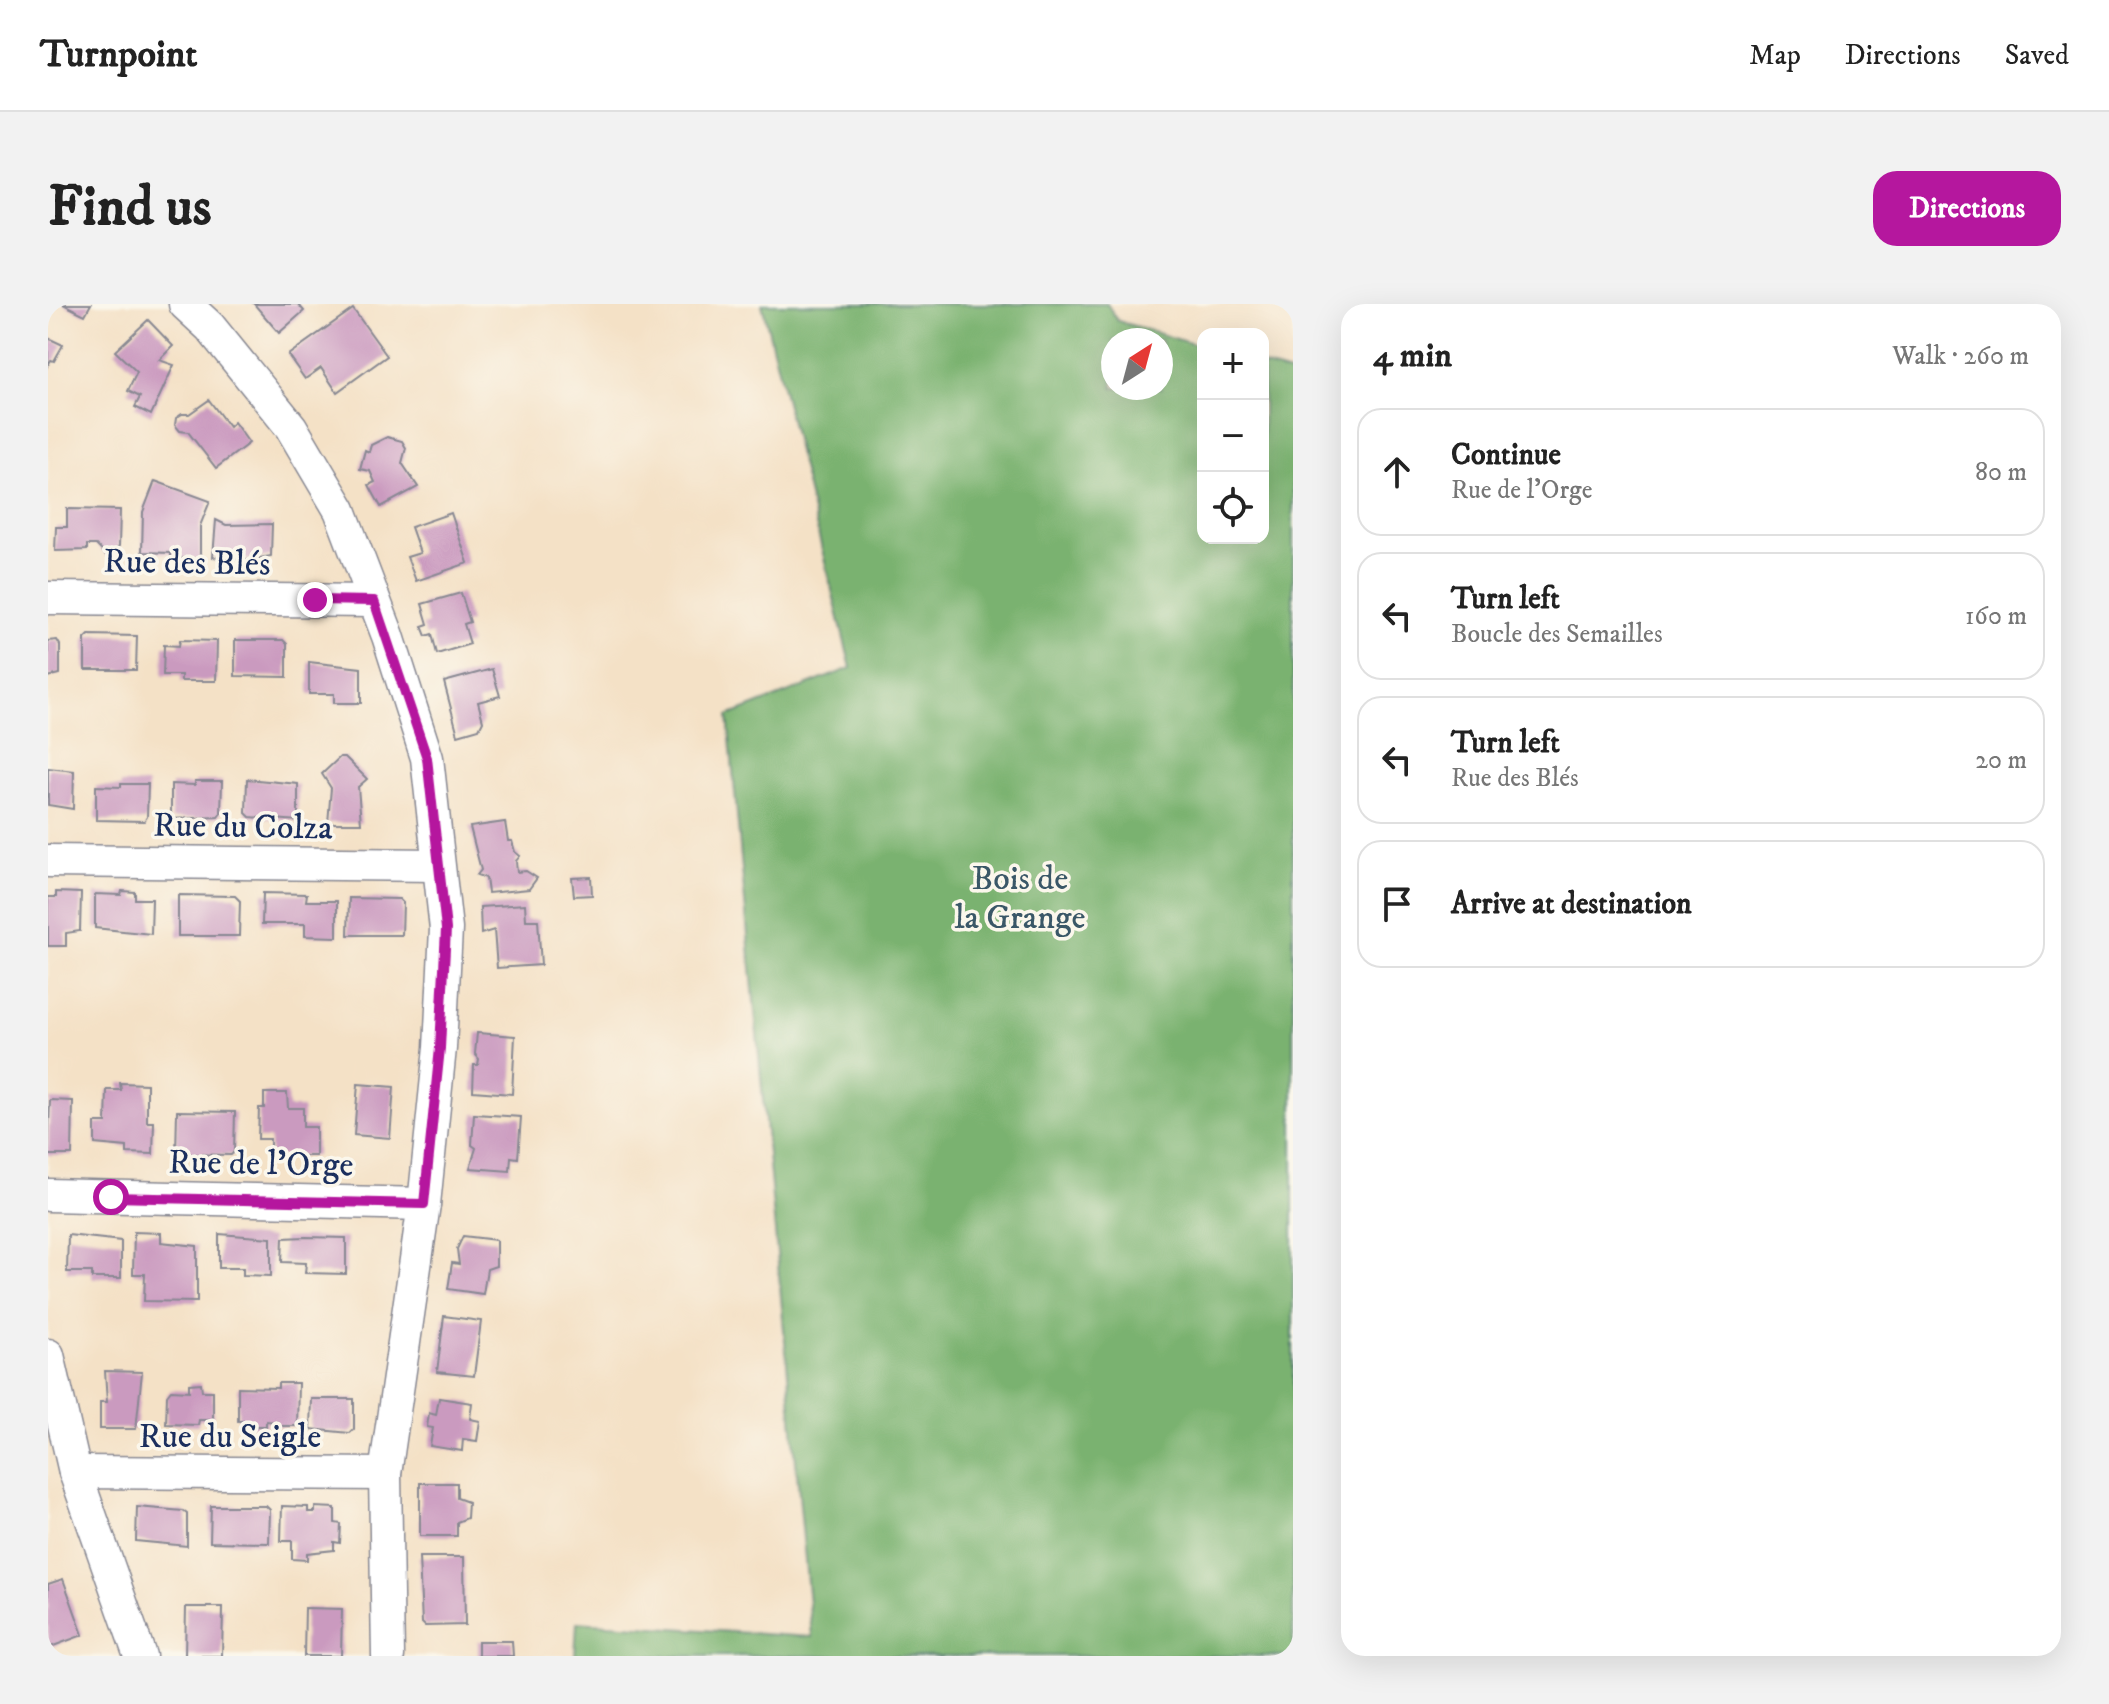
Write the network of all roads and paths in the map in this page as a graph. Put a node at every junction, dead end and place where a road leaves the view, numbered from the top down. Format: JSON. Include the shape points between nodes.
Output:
{"nodes":[{"id":1,"x":185,"y":304,"type":"edge"},
{"id":2,"x":48,"y":598,"type":"edge"},
{"id":3,"x":374,"y":601,"type":"junction"},
{"id":4,"x":48,"y":861,"type":"edge"},
{"id":5,"x":437,"y":865,"type":"junction"},
{"id":6,"x":48,"y":1195,"type":"edge"},
{"id":7,"x":424,"y":1204,"type":"junction"},
{"id":8,"x":48,"y":1355,"type":"edge"},
{"id":9,"x":75,"y":1472,"type":"junction"},
{"id":10,"x":385,"y":1474,"type":"junction"},
{"id":11,"x":140,"y":1656,"type":"edge"},
{"id":12,"x":388,"y":1656,"type":"edge"}],
"edges":[{"from":1,"to":3,"type":"street","via":[[291,427],[340,510]]},
{"from":2,"to":3,"type":"street","name":"Rue des Blés"},
{"from":3,"to":5,"type":"street","via":[[427,758]]},
{"from":4,"to":5,"type":"street","name":"Rue du Colza"},
{"from":5,"to":7,"type":"street","via":[[445,944]]},
{"from":6,"to":7,"type":"street","name":"Rue de l'Orge"},
{"from":7,"to":10,"type":"street"},
{"from":8,"to":9,"type":"street"},
{"from":9,"to":10,"type":"street","name":"Rue du Seigle"},
{"from":9,"to":11,"type":"street"},
{"from":10,"to":12,"type":"street"}]}
